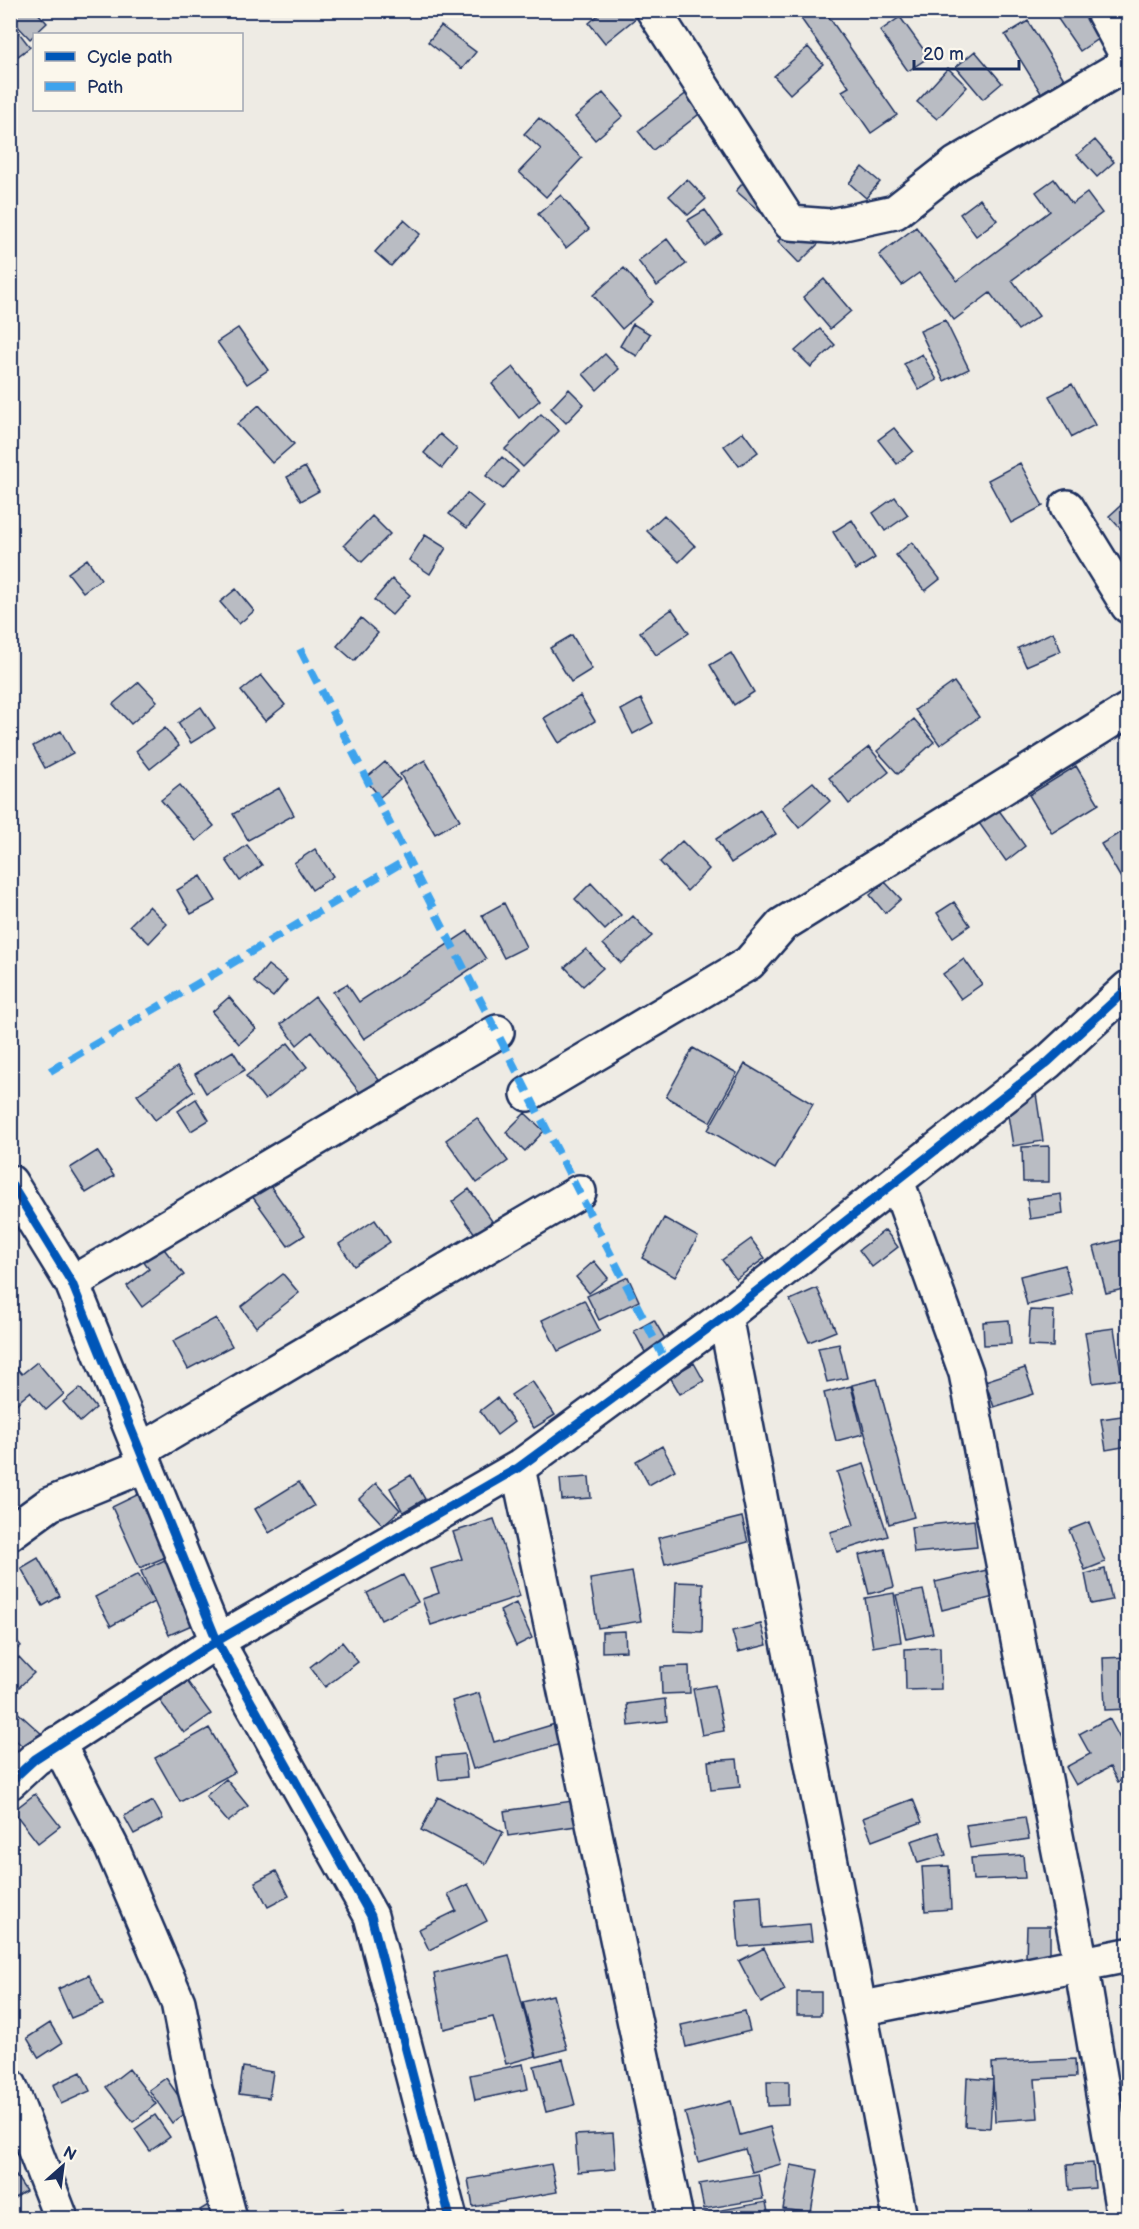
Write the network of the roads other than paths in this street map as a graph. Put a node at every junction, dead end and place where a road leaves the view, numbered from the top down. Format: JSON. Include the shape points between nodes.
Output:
{"nodes":[{"id":1,"x":653,"y":10,"type":"edge"},
{"id":2,"x":1102,"y":10,"type":"edge"},
{"id":3,"x":1128,"y":58,"type":"edge"},
{"id":4,"x":1128,"y":63,"type":"edge"},
{"id":5,"x":1067,"y":507,"type":"dead end"},
{"id":6,"x":1128,"y":606,"type":"edge"},
{"id":7,"x":1128,"y":710,"type":"edge"},
{"id":8,"x":1128,"y":988,"type":"edge"},
{"id":9,"x":496,"y":1032,"type":"dead end"},
{"id":10,"x":528,"y":1094,"type":"dead end"},
{"id":11,"x":897,"y":1181,"type":"junction"},
{"id":12,"x":579,"y":1192,"type":"dead end"},
{"id":13,"x":15,"y":1199,"type":"edge"},
{"id":14,"x":72,"y":1282,"type":"junction"},
{"id":15,"x":724,"y":1316,"type":"junction"},
{"id":16,"x":143,"y":1458,"type":"junction"},
{"id":17,"x":518,"y":1468,"type":"junction"},
{"id":18,"x":10,"y":1533,"type":"edge"},
{"id":19,"x":217,"y":1641,"type":"junction"},
{"id":20,"x":58,"y":1743,"type":"junction"},
{"id":21,"x":10,"y":1782,"type":"edge"},
{"id":22,"x":1128,"y":1955,"type":"edge"},
{"id":23,"x":1081,"y":1964,"type":"junction"},
{"id":24,"x":860,"y":2008,"type":"junction"},
{"id":25,"x":10,"y":2086,"type":"edge"},
{"id":26,"x":61,"y":2218,"type":"edge"},
{"id":27,"x":230,"y":2218,"type":"edge"},
{"id":28,"x":450,"y":2218,"type":"edge"},
{"id":29,"x":676,"y":2218,"type":"edge"},
{"id":30,"x":900,"y":2218,"type":"edge"},
{"id":31,"x":1124,"y":2218,"type":"edge"}],
"edges":[{"from":1,"to":4,"type":"street","via":[[790,223],[830,226],[895,212],[956,164]]},
{"from":2,"to":3,"type":"street"},
{"from":5,"to":6,"type":"street"},
{"from":7,"to":10,"type":"street","via":[[782,925],[749,963]]},
{"from":8,"to":11,"type":"street","via":[[1048,1062]]},
{"from":9,"to":14,"type":"street"},
{"from":11,"to":15,"type":"street"},
{"from":11,"to":23,"type":"street","via":[[966,1373]]},
{"from":12,"to":16,"type":"street"},
{"from":13,"to":14,"type":"street"},
{"from":14,"to":16,"type":"street"},
{"from":15,"to":17,"type":"street"},
{"from":15,"to":24,"type":"street"},
{"from":16,"to":18,"type":"street","via":[[50,1504]]},
{"from":16,"to":19,"type":"street"},
{"from":17,"to":19,"type":"street"},
{"from":17,"to":29,"type":"street"},
{"from":19,"to":20,"type":"street"},
{"from":19,"to":28,"type":"street","via":[[371,1916]]},
{"from":20,"to":21,"type":"street"},
{"from":20,"to":27,"type":"street","via":[[112,1848],[178,2002],[195,2089]]},
{"from":22,"to":23,"type":"street"},
{"from":23,"to":24,"type":"street"},
{"from":23,"to":31,"type":"street"},
{"from":24,"to":30,"type":"street"},
{"from":25,"to":26,"type":"street"}]}
